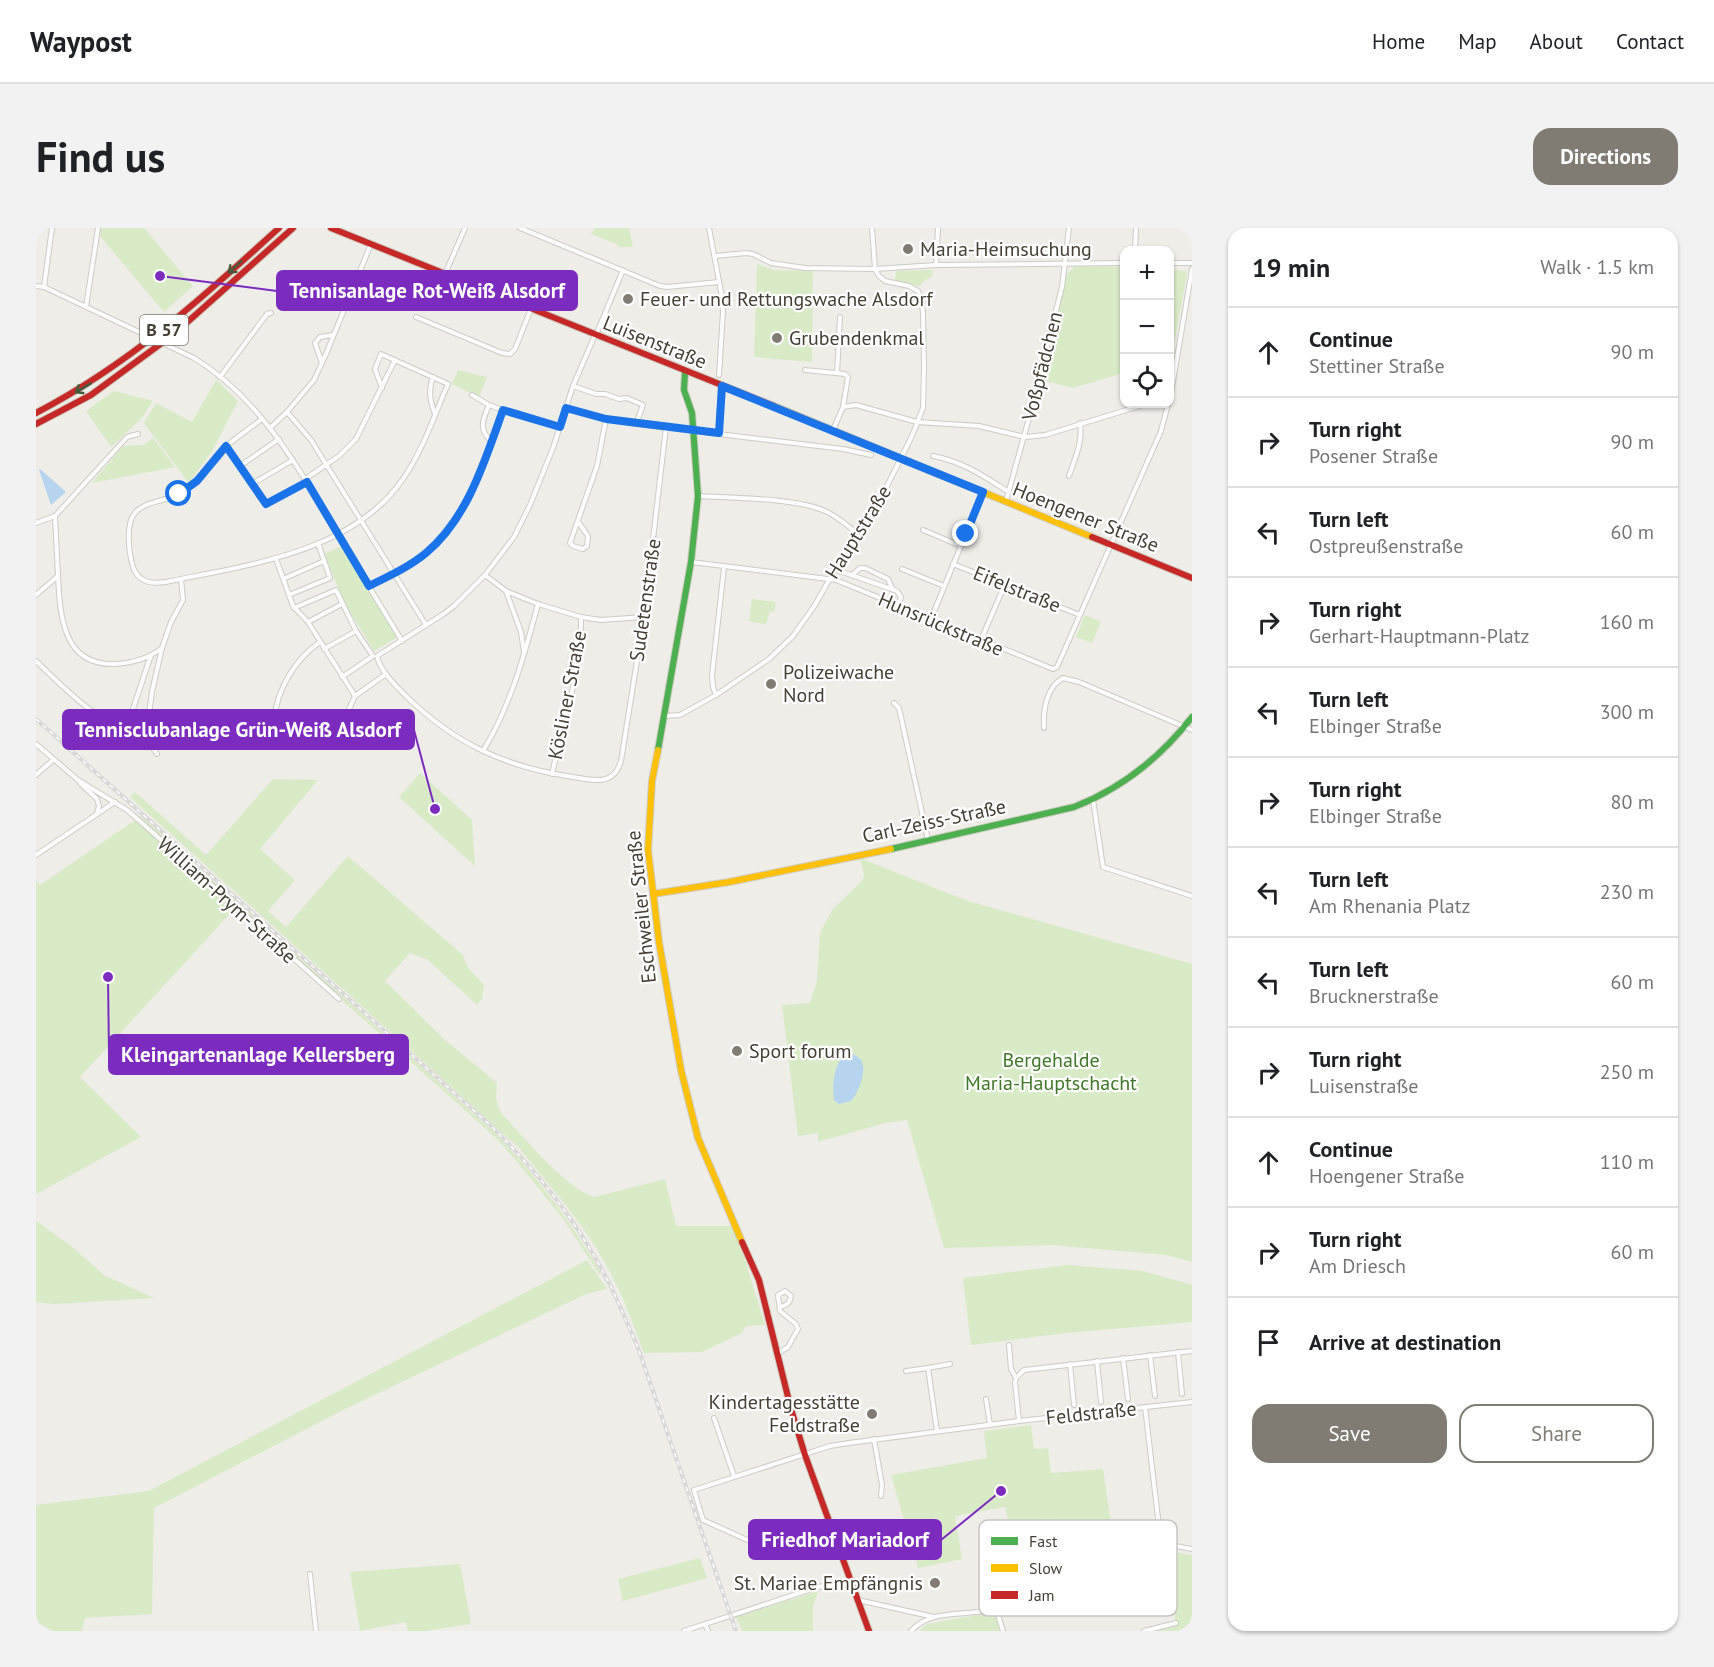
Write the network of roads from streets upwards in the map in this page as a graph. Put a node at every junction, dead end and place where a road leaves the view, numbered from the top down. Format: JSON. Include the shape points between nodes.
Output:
{"nodes":[{"id":1,"x":52,"y":228,"type":"edge"},
{"id":2,"x":98,"y":228,"type":"edge"},
{"id":3,"x":279,"y":228,"type":"edge"},
{"id":4,"x":293,"y":228,"type":"edge"},
{"id":5,"x":331,"y":228,"type":"edge"},
{"id":6,"x":465,"y":228,"type":"edge"},
{"id":7,"x":520,"y":228,"type":"edge"},
{"id":8,"x":709,"y":228,"type":"edge"},
{"id":9,"x":872,"y":228,"type":"edge"},
{"id":10,"x":938,"y":228,"type":"edge"},
{"id":11,"x":1069,"y":228,"type":"edge"},
{"id":12,"x":1136,"y":228,"type":"edge"},
{"id":13,"x":371,"y":244,"type":"junction"},
{"id":14,"x":1135,"y":246,"type":"edge"},
{"id":15,"x":715,"y":256,"type":"junction"},
{"id":16,"x":1066,"y":263,"type":"junction"},
{"id":17,"x":1120,"y":263,"type":"edge"},
{"id":18,"x":1174,"y":263,"type":"edge"},
{"id":19,"x":1192,"y":263,"type":"edge"},
{"id":20,"x":936,"y":265,"type":"junction"},
{"id":21,"x":875,"y":269,"type":"junction"},
{"id":22,"x":1192,"y":269,"type":"edge"},
{"id":23,"x":623,"y":270,"type":"junction"},
{"id":24,"x":445,"y":275,"type":"junction"},
{"id":25,"x":719,"y":282,"type":"junction"},
{"id":26,"x":36,"y":286,"type":"edge"},
{"id":27,"x":44,"y":287,"type":"junction"},
{"id":28,"x":86,"y":307,"type":"junction"},
{"id":29,"x":531,"y":309,"type":"junction"},
{"id":30,"x":271,"y":313,"type":"dead end"},
{"id":31,"x":416,"y":317,"type":"dead end"},
{"id":32,"x":840,"y":317,"type":"dead end"},
{"id":33,"x":333,"y":335,"type":"junction"},
{"id":34,"x":596,"y":335,"type":"junction"},
{"id":35,"x":154,"y":338,"type":"junction"},
{"id":36,"x":162,"y":342,"type":"junction"},
{"id":37,"x":395,"y":360,"type":"junction"},
{"id":38,"x":322,"y":363,"type":"junction"},
{"id":39,"x":805,"y":370,"type":"dead end"},
{"id":40,"x":685,"y":372,"type":"junction"},
{"id":41,"x":837,"y":373,"type":"junction"},
{"id":42,"x":719,"y":375,"type":"dead end"},
{"id":43,"x":1174,"y":375,"type":"edge"},
{"id":44,"x":220,"y":377,"type":"junction"},
{"id":45,"x":433,"y":377,"type":"junction"},
{"id":46,"x":573,"y":386,"type":"junction"},
{"id":47,"x":722,"y":386,"type":"junction"},
{"id":48,"x":382,"y":388,"type":"junction"},
{"id":49,"x":472,"y":395,"type":"dead end"},
{"id":50,"x":489,"y":405,"type":"junction"},
{"id":51,"x":843,"y":407,"type":"junction"},
{"id":52,"x":566,"y":408,"type":"junction"},
{"id":53,"x":1132,"y":408,"type":"edge"},
{"id":54,"x":1167,"y":408,"type":"edge"},
{"id":55,"x":503,"y":410,"type":"junction"},
{"id":56,"x":287,"y":412,"type":"junction"},
{"id":57,"x":36,"y":413,"type":"edge"},
{"id":58,"x":435,"y":414,"type":"junction"},
{"id":59,"x":262,"y":419,"type":"junction"},
{"id":60,"x":606,"y":419,"type":"junction"},
{"id":61,"x":917,"y":422,"type":"junction"},
{"id":62,"x":1080,"y":423,"type":"junction"},
{"id":63,"x":36,"y":424,"type":"edge"},
{"id":64,"x":636,"y":424,"type":"junction"},
{"id":65,"x":560,"y":427,"type":"junction"},
{"id":66,"x":666,"y":427,"type":"junction"},
{"id":67,"x":270,"y":428,"type":"junction"},
{"id":68,"x":694,"y":430,"type":"junction"},
{"id":69,"x":834,"y":430,"type":"junction"},
{"id":70,"x":719,"y":433,"type":"junction"},
{"id":71,"x":138,"y":434,"type":"dead end"},
{"id":72,"x":1024,"y":437,"type":"junction"},
{"id":73,"x":279,"y":439,"type":"junction"},
{"id":74,"x":491,"y":441,"type":"junction"},
{"id":75,"x":226,"y":446,"type":"junction"},
{"id":76,"x":871,"y":455,"type":"dead end"},
{"id":77,"x":933,"y":456,"type":"dead end"},
{"id":78,"x":901,"y":458,"type":"junction"},
{"id":79,"x":293,"y":460,"type":"junction"},
{"id":80,"x":240,"y":466,"type":"junction"},
{"id":81,"x":326,"y":466,"type":"junction"},
{"id":82,"x":1069,"y":476,"type":"dead end"},
{"id":83,"x":306,"y":480,"type":"junction"},
{"id":84,"x":252,"y":484,"type":"junction"},
{"id":85,"x":983,"y":492,"type":"junction"},
{"id":86,"x":1009,"y":492,"type":"junction"},
{"id":87,"x":698,"y":496,"type":"junction"},
{"id":88,"x":1006,"y":501,"type":"junction"},
{"id":89,"x":55,"y":516,"type":"junction"},
{"id":90,"x":360,"y":520,"type":"junction"},
{"id":91,"x":36,"y":523,"type":"edge"},
{"id":92,"x":579,"y":523,"type":"junction"},
{"id":93,"x":923,"y":530,"type":"dead end"},
{"id":94,"x":856,"y":532,"type":"junction"},
{"id":95,"x":338,"y":534,"type":"junction"},
{"id":96,"x":318,"y":543,"type":"junction"},
{"id":97,"x":1110,"y":544,"type":"junction"},
{"id":98,"x":961,"y":546,"type":"junction"},
{"id":99,"x":276,"y":560,"type":"junction"},
{"id":100,"x":324,"y":561,"type":"junction"},
{"id":101,"x":691,"y":562,"type":"junction"},
{"id":102,"x":953,"y":564,"type":"junction"},
{"id":103,"x":724,"y":567,"type":"junction"},
{"id":104,"x":902,"y":568,"type":"dead end"},
{"id":105,"x":834,"y":569,"type":"junction"},
{"id":106,"x":393,"y":574,"type":"junction"},
{"id":107,"x":485,"y":575,"type":"junction"},
{"id":108,"x":852,"y":575,"type":"junction"},
{"id":109,"x":58,"y":576,"type":"junction"},
{"id":110,"x":829,"y":578,"type":"junction"},
{"id":111,"x":1192,"y":578,"type":"edge"},
{"id":112,"x":181,"y":579,"type":"junction"},
{"id":113,"x":284,"y":579,"type":"junction"},
{"id":114,"x":1005,"y":584,"type":"junction"},
{"id":115,"x":369,"y":586,"type":"junction"},
{"id":116,"x":944,"y":586,"type":"junction"},
{"id":117,"x":892,"y":589,"type":"junction"},
{"id":118,"x":506,"y":591,"type":"junction"},
{"id":119,"x":36,"y":595,"type":"edge"},
{"id":120,"x":289,"y":595,"type":"junction"},
{"id":121,"x":342,"y":604,"type":"junction"},
{"id":122,"x":538,"y":604,"type":"junction"},
{"id":123,"x":898,"y":606,"type":"junction"},
{"id":124,"x":294,"y":608,"type":"junction"},
{"id":125,"x":1080,"y":615,"type":"junction"},
{"id":126,"x":581,"y":617,"type":"junction"},
{"id":127,"x":644,"y":617,"type":"junction"},
{"id":128,"x":931,"y":619,"type":"junction"},
{"id":129,"x":308,"y":622,"type":"junction"},
{"id":130,"x":426,"y":625,"type":"junction"},
{"id":131,"x":356,"y":631,"type":"junction"},
{"id":132,"x":981,"y":640,"type":"junction"},
{"id":133,"x":402,"y":641,"type":"junction"},
{"id":134,"x":320,"y":642,"type":"junction"},
{"id":135,"x":162,"y":648,"type":"junction"},
{"id":136,"x":324,"y":649,"type":"junction"},
{"id":137,"x":151,"y":655,"type":"junction"},
{"id":138,"x":524,"y":659,"type":"junction"},
{"id":139,"x":36,"y":662,"type":"edge"},
{"id":140,"x":386,"y":674,"type":"junction"},
{"id":141,"x":342,"y":677,"type":"junction"},
{"id":142,"x":716,"y":695,"type":"junction"},
{"id":143,"x":355,"y":696,"type":"junction"},
{"id":144,"x":894,"y":703,"type":"dead end"},
{"id":145,"x":665,"y":716,"type":"junction"},
{"id":146,"x":1192,"y":717,"type":"edge"},
{"id":147,"x":1184,"y":727,"type":"junction"},
{"id":148,"x":1044,"y":728,"type":"dead end"},
{"id":149,"x":126,"y":730,"type":"junction"},
{"id":150,"x":1192,"y":730,"type":"edge"},
{"id":151,"x":144,"y":738,"type":"junction"},
{"id":152,"x":36,"y":744,"type":"edge"},
{"id":153,"x":483,"y":751,"type":"junction"},
{"id":154,"x":157,"y":754,"type":"dead end"},
{"id":155,"x":54,"y":760,"type":"junction"},
{"id":156,"x":552,"y":774,"type":"junction"},
{"id":157,"x":36,"y":775,"type":"edge"},
{"id":158,"x":78,"y":780,"type":"junction"},
{"id":159,"x":1093,"y":800,"type":"junction"},
{"id":160,"x":115,"y":802,"type":"junction"},
{"id":161,"x":96,"y":814,"type":"junction"},
{"id":162,"x":928,"y":841,"type":"junction"},
{"id":163,"x":36,"y":855,"type":"edge"},
{"id":164,"x":653,"y":894,"type":"junction"},
{"id":165,"x":1192,"y":896,"type":"edge"},
{"id":166,"x":339,"y":999,"type":"dead end"},
{"id":167,"x":780,"y":1307,"type":"dead end"},
{"id":168,"x":1008,"y":1345,"type":"dead end"},
{"id":169,"x":1192,"y":1351,"type":"edge"},
{"id":170,"x":1178,"y":1352,"type":"junction"},
{"id":171,"x":776,"y":1354,"type":"junction"},
{"id":172,"x":1150,"y":1355,"type":"junction"},
{"id":173,"x":1123,"y":1358,"type":"junction"},
{"id":174,"x":1097,"y":1361,"type":"junction"},
{"id":175,"x":950,"y":1364,"type":"dead end"},
{"id":176,"x":1070,"y":1364,"type":"junction"},
{"id":177,"x":928,"y":1368,"type":"junction"},
{"id":178,"x":906,"y":1371,"type":"dead end"},
{"id":179,"x":1016,"y":1378,"type":"junction"},
{"id":180,"x":1182,"y":1394,"type":"dead end"},
{"id":181,"x":1155,"y":1396,"type":"dead end"},
{"id":182,"x":986,"y":1399,"type":"dead end"},
{"id":183,"x":1128,"y":1399,"type":"dead end"},
{"id":184,"x":1101,"y":1402,"type":"dead end"},
{"id":185,"x":1192,"y":1402,"type":"edge"},
{"id":186,"x":1074,"y":1405,"type":"dead end"},
{"id":187,"x":1145,"y":1407,"type":"junction"},
{"id":188,"x":714,"y":1418,"type":"dead end"},
{"id":189,"x":1019,"y":1421,"type":"junction"},
{"id":190,"x":990,"y":1425,"type":"junction"},
{"id":191,"x":937,"y":1431,"type":"junction"},
{"id":192,"x":874,"y":1439,"type":"junction"},
{"id":193,"x":805,"y":1455,"type":"junction"},
{"id":194,"x":734,"y":1476,"type":"junction"},
{"id":195,"x":881,"y":1496,"type":"dead end"},
{"id":196,"x":1158,"y":1520,"type":"edge"},
{"id":197,"x":828,"y":1523,"type":"junction"},
{"id":198,"x":1177,"y":1547,"type":"edge"},
{"id":199,"x":1192,"y":1549,"type":"edge"},
{"id":200,"x":310,"y":1574,"type":"dead end"},
{"id":201,"x":851,"y":1581,"type":"junction"},
{"id":202,"x":858,"y":1600,"type":"junction"},
{"id":203,"x":979,"y":1611,"type":"edge"},
{"id":204,"x":999,"y":1616,"type":"edge"},
{"id":205,"x":935,"y":1617,"type":"junction"},
{"id":206,"x":1176,"y":1623,"type":"dead end"},
{"id":207,"x":705,"y":1624,"type":"junction"},
{"id":208,"x":316,"y":1631,"type":"edge"},
{"id":209,"x":684,"y":1631,"type":"edge"},
{"id":210,"x":708,"y":1631,"type":"edge"},
{"id":211,"x":869,"y":1631,"type":"edge"},
{"id":212,"x":910,"y":1631,"type":"edge"},
{"id":213,"x":1004,"y":1631,"type":"edge"},
{"id":214,"x":1144,"y":1631,"type":"edge"}],
"edges":[{"from":1,"to":27,"type":"street"},
{"from":2,"to":28,"type":"street"},
{"from":3,"to":35,"type":"street","number":"B 57","one_way":true},
{"from":4,"to":36,"type":"street","number":"B 57"},
{"from":5,"to":13,"type":"street","name":"Luisenstraße"},
{"from":6,"to":24,"type":"street"},
{"from":7,"to":23,"type":"street"},
{"from":8,"to":15,"type":"street"},
{"from":9,"to":21,"type":"street"},
{"from":10,"to":20,"type":"street"},
{"from":11,"to":16,"type":"street","name":"Voßpfädchen"},
{"from":12,"to":14,"type":"street"},
{"from":13,"to":24,"type":"street","name":"Luisenstraße"},
{"from":13,"to":33,"type":"street"},
{"from":15,"to":21,"type":"street","via":[[746,253],[793,267]]},
{"from":15,"to":25,"type":"street"},
{"from":16,"to":17,"type":"street"},
{"from":16,"to":20,"type":"street"},
{"from":16,"to":72,"type":"street","name":"Voßpfädchen"},
{"from":18,"to":19,"type":"street"},
{"from":20,"to":21,"type":"street"},
{"from":21,"to":61,"type":"street","name":"Hauptstraße","via":[[885,281],[918,291],[921,300],[923,408]]},
{"from":22,"to":43,"type":"street"},
{"from":23,"to":25,"type":"street","via":[[667,287]]},
{"from":23,"to":34,"type":"street"},
{"from":24,"to":29,"type":"street","name":"Luisenstraße"},
{"from":25,"to":42,"type":"street","via":[[723,312]]},
{"from":26,"to":27,"type":"street"},
{"from":27,"to":28,"type":"street"},
{"from":28,"to":35,"type":"street"},
{"from":29,"to":31,"type":"street","via":[[510,354]]},
{"from":29,"to":34,"type":"street","name":"Luisenstraße"},
{"from":30,"to":44,"type":"street"},
{"from":32,"to":41,"type":"street"},
{"from":33,"to":38,"type":"street"},
{"from":33,"to":38,"type":"street","via":[[320,337],[315,343]]},
{"from":34,"to":40,"type":"street","name":"Luisenstraße"},
{"from":34,"to":46,"type":"street"},
{"from":35,"to":36,"type":"street"},
{"from":35,"to":57,"type":"street","number":"B 57","one_way":true,"via":[[84,388]]},
{"from":36,"to":44,"type":"street"},
{"from":36,"to":63,"type":"street","number":"B 57","via":[[91,395]]},
{"from":37,"to":45,"type":"street"},
{"from":37,"to":48,"type":"street"},
{"from":37,"to":48,"type":"street","via":[[381,354],[375,369]]},
{"from":38,"to":56,"type":"street","via":[[309,387]]},
{"from":39,"to":41,"type":"street"},
{"from":40,"to":47,"type":"street","name":"Luisenstraße"},
{"from":40,"to":68,"type":"street","name":"Eschweiler Straße","via":[[684,390]]},
{"from":41,"to":51,"type":"street","via":[[848,377]]},
{"from":44,"to":59,"type":"street"},
{"from":45,"to":58,"type":"street","via":[[430,401]]},
{"from":45,"to":58,"type":"street","via":[[448,384]]},
{"from":46,"to":52,"type":"street"},
{"from":46,"to":64,"type":"street","via":[[643,405]]},
{"from":47,"to":69,"type":"street","name":"Luisenstraße"},
{"from":47,"to":70,"type":"street"},
{"from":48,"to":81,"type":"street","via":[[356,439]]},
{"from":49,"to":50,"type":"street"},
{"from":50,"to":55,"type":"street"},
{"from":50,"to":74,"type":"street","via":[[482,425]]},
{"from":51,"to":61,"type":"street","via":[[856,405]]},
{"from":51,"to":69,"type":"street"},
{"from":52,"to":60,"type":"street"},
{"from":52,"to":65,"type":"street"},
{"from":53,"to":62,"type":"street"},
{"from":54,"to":97,"type":"street","via":[[1161,430]]},
{"from":55,"to":65,"type":"street"},
{"from":55,"to":74,"type":"street"},
{"from":56,"to":67,"type":"street"},
{"from":56,"to":81,"type":"street"},
{"from":58,"to":90,"type":"street","via":[[403,479],[386,500]]},
{"from":59,"to":67,"type":"street"},
{"from":59,"to":75,"type":"street"},
{"from":60,"to":64,"type":"street"},
{"from":60,"to":92,"type":"street","via":[[597,466]]},
{"from":61,"to":72,"type":"street","via":[[979,426]]},
{"from":61,"to":78,"type":"street","name":"Hauptstraße"},
{"from":62,"to":72,"type":"street"},
{"from":62,"to":82,"type":"street","via":[[1080,446]]},
{"from":64,"to":66,"type":"street"},
{"from":65,"to":107,"type":"street","via":[[521,525]]},
{"from":66,"to":68,"type":"street"},
{"from":66,"to":127,"type":"street","name":"Sudetenstraße"},
{"from":67,"to":73,"type":"street"},
{"from":68,"to":70,"type":"street"},
{"from":68,"to":87,"type":"street","name":"Eschweiler Straße"},
{"from":69,"to":78,"type":"street","name":"Luisenstraße"},
{"from":70,"to":76,"type":"street"},
{"from":71,"to":89,"type":"street","via":[[127,437]]},
{"from":72,"to":86,"type":"street","name":"Voßpfädchen"},
{"from":73,"to":79,"type":"street"},
{"from":73,"to":80,"type":"street"},
{"from":74,"to":106,"type":"street","via":[[467,499],[447,531],[427,552]]},
{"from":75,"to":80,"type":"street"},
{"from":75,"to":112,"type":"street","via":[[197,481],[169,498],[139,508],[131,519],[131,557],[139,577],[152,584]]},
{"from":77,"to":86,"type":"street","name":"Hoengener Straße","via":[[954,460]]},
{"from":78,"to":85,"type":"street","name":"Hoengener Straße"},
{"from":78,"to":94,"type":"street","name":"Hauptstraße"},
{"from":79,"to":83,"type":"street"},
{"from":79,"to":84,"type":"street"},
{"from":80,"to":84,"type":"street"},
{"from":81,"to":83,"type":"street"},
{"from":81,"to":90,"type":"street"},
{"from":83,"to":84,"type":"street","via":[[266,504]]},
{"from":83,"to":95,"type":"street"},
{"from":85,"to":88,"type":"street","name":"Hoengener Straße"},
{"from":85,"to":98,"type":"street"},
{"from":86,"to":88,"type":"street","name":"Voßpfädchen"},
{"from":87,"to":94,"type":"street","via":[[817,508]]},
{"from":87,"to":101,"type":"street","name":"Eschweiler Straße"},
{"from":88,"to":97,"type":"street","name":"Hoengener Straße"},
{"from":89,"to":91,"type":"street"},
{"from":89,"to":109,"type":"street"},
{"from":90,"to":95,"type":"street"},
{"from":90,"to":106,"type":"street"},
{"from":92,"to":92,"type":"street","via":[[570,543],[583,549],[588,536]]},
{"from":93,"to":98,"type":"street"},
{"from":94,"to":105,"type":"street","name":"Hauptstraße"},
{"from":95,"to":96,"type":"street"},
{"from":95,"to":115,"type":"street"},
{"from":96,"to":99,"type":"street"},
{"from":96,"to":100,"type":"street"},
{"from":97,"to":111,"type":"street","name":"Hoengener Straße"},
{"from":97,"to":125,"type":"street"},
{"from":98,"to":102,"type":"street"},
{"from":99,"to":112,"type":"street"},
{"from":99,"to":113,"type":"street"},
{"from":100,"to":113,"type":"street"},
{"from":100,"to":120,"type":"street","via":[[330,578]]},
{"from":101,"to":103,"type":"street","name":"Hunsrückstraße"},
{"from":101,"to":145,"type":"street","name":"Eschweiler Straße"},
{"from":102,"to":114,"type":"street","name":"Eifelstraße"},
{"from":102,"to":116,"type":"street"},
{"from":103,"to":110,"type":"street","name":"Hunsrückstraße"},
{"from":103,"to":142,"type":"street","via":[[712,675]]},
{"from":104,"to":116,"type":"street"},
{"from":105,"to":108,"type":"street"},
{"from":105,"to":110,"type":"street","name":"Hauptstraße"},
{"from":106,"to":115,"type":"street"},
{"from":106,"to":130,"type":"street"},
{"from":107,"to":118,"type":"street"},
{"from":107,"to":130,"type":"street","via":[[454,606]]},
{"from":108,"to":117,"type":"street"},
{"from":108,"to":117,"type":"street","via":[[865,568],[888,579]]},
{"from":109,"to":119,"type":"street"},
{"from":109,"to":137,"type":"street","via":[[63,626],[78,651],[93,661],[109,664]]},
{"from":110,"to":123,"type":"street","name":"Hunsrückstraße"},
{"from":110,"to":142,"type":"street","name":"Hauptstraße","via":[[793,636]]},
{"from":112,"to":135,"type":"street","via":[[183,600]]},
{"from":113,"to":120,"type":"street"},
{"from":114,"to":125,"type":"street","name":"Eifelstraße"},
{"from":114,"to":132,"type":"street"},
{"from":115,"to":133,"type":"street"},
{"from":116,"to":128,"type":"street"},
{"from":117,"to":123,"type":"street","via":[[900,594]]},
{"from":118,"to":122,"type":"street"},
{"from":118,"to":138,"type":"street","via":[[521,632]]},
{"from":120,"to":124,"type":"street"},
{"from":121,"to":124,"type":"street","via":[[336,590]]},
{"from":121,"to":129,"type":"street"},
{"from":121,"to":131,"type":"street"},
{"from":122,"to":126,"type":"street"},
{"from":122,"to":138,"type":"street"},
{"from":123,"to":128,"type":"street","name":"Hunsrückstraße"},
{"from":124,"to":129,"type":"street"},
{"from":125,"to":132,"type":"street","name":"Hunsrückstraße","via":[[1053,669]]},
{"from":126,"to":127,"type":"street"},
{"from":126,"to":156,"type":"street","name":"Kösliner Straße","via":[[578,661]]},
{"from":127,"to":156,"type":"street","name":"Sudetenstraße","via":[[617,771],[599,781]]},
{"from":128,"to":132,"type":"street","name":"Hunsrückstraße"},
{"from":129,"to":134,"type":"street"},
{"from":130,"to":133,"type":"street"},
{"from":131,"to":136,"type":"street"},
{"from":131,"to":141,"type":"street","via":[[373,656]]},
{"from":133,"to":140,"type":"street","via":[[376,658]]},
{"from":134,"to":136,"type":"street"},
{"from":134,"to":143,"type":"street","via":[[303,657],[282,686],[273,739],[282,745],[345,740]]},
{"from":135,"to":137,"type":"street"},
{"from":135,"to":151,"type":"street"},
{"from":136,"to":141,"type":"street"},
{"from":137,"to":149,"type":"street"},
{"from":138,"to":153,"type":"street","via":[[506,710]]},
{"from":139,"to":149,"type":"street","via":[[82,704]]},
{"from":140,"to":143,"type":"street"},
{"from":140,"to":153,"type":"street","via":[[426,715]]},
{"from":141,"to":143,"type":"street"},
{"from":142,"to":145,"type":"street","name":"Hauptstraße","via":[[680,715]]},
{"from":144,"to":162,"type":"street","via":[[899,708]]},
{"from":145,"to":164,"type":"street","name":"Eschweiler Straße","via":[[651,781],[647,831]]},
{"from":146,"to":147,"type":"street","name":"Carl-Zeiss-Straße"},
{"from":147,"to":148,"type":"street","via":[[1063,678],[1053,685],[1045,705]]},
{"from":147,"to":150,"type":"street"},
{"from":147,"to":159,"type":"street","name":"Carl-Zeiss-Straße","via":[[1143,770]]},
{"from":149,"to":151,"type":"street"},
{"from":151,"to":154,"type":"street"},
{"from":152,"to":155,"type":"street"},
{"from":153,"to":156,"type":"street"},
{"from":155,"to":157,"type":"street"},
{"from":155,"to":158,"type":"street"},
{"from":158,"to":160,"type":"street","name":"William-Prym-Straße"},
{"from":158,"to":161,"type":"street","via":[[97,799]]},
{"from":159,"to":162,"type":"street","name":"Carl-Zeiss-Straße"},
{"from":159,"to":165,"type":"street","via":[[1103,867]]},
{"from":160,"to":161,"type":"street"},
{"from":160,"to":166,"type":"street","name":"William-Prym-Straße"},
{"from":161,"to":163,"type":"street"},
{"from":162,"to":164,"type":"street","name":"Carl-Zeiss-Straße"},
{"from":164,"to":171,"type":"street","name":"Eschweiler Straße","via":[[670,1010],[694,1121],[710,1170],[759,1280]]},
{"from":167,"to":171,"type":"street","via":[[798,1329],[789,1347]]},
{"from":168,"to":179,"type":"street"},
{"from":169,"to":170,"type":"street"},
{"from":170,"to":172,"type":"street"},
{"from":170,"to":180,"type":"street"},
{"from":171,"to":193,"type":"street","name":"Eschweiler Straße"},
{"from":172,"to":173,"type":"street"},
{"from":172,"to":181,"type":"street"},
{"from":173,"to":174,"type":"street"},
{"from":173,"to":183,"type":"street"},
{"from":174,"to":176,"type":"street"},
{"from":174,"to":184,"type":"street"},
{"from":175,"to":177,"type":"street"},
{"from":176,"to":179,"type":"street","via":[[1030,1368]]},
{"from":176,"to":186,"type":"street"},
{"from":177,"to":178,"type":"street"},
{"from":177,"to":191,"type":"street"},
{"from":179,"to":189,"type":"street"},
{"from":182,"to":190,"type":"street"},
{"from":185,"to":187,"type":"street","name":"Feldstraße"},
{"from":187,"to":189,"type":"street","name":"Feldstraße"},
{"from":187,"to":196,"type":"street"},
{"from":188,"to":194,"type":"street"},
{"from":189,"to":190,"type":"street","name":"Feldstraße"},
{"from":190,"to":191,"type":"street","name":"Feldstraße"},
{"from":191,"to":192,"type":"street","name":"Feldstraße"},
{"from":192,"to":193,"type":"street","name":"Feldstraße","via":[[830,1446]]},
{"from":192,"to":195,"type":"street"},
{"from":193,"to":194,"type":"street","name":"Feldstraße"},
{"from":193,"to":197,"type":"street","name":"Eschweiler Straße"},
{"from":194,"to":197,"type":"street","name":"Feldstraße","via":[[694,1490],[703,1520],[763,1547]]},
{"from":197,"to":201,"type":"street","name":"Eschweiler Straße"},
{"from":198,"to":199,"type":"street"},
{"from":200,"to":208,"type":"street"},
{"from":201,"to":202,"type":"street","name":"Eschweiler Straße"},
{"from":201,"to":207,"type":"street","via":[[818,1587]]},
{"from":202,"to":205,"type":"street"},
{"from":202,"to":211,"type":"street","name":"Eschweiler Straße"},
{"from":203,"to":205,"type":"street"},
{"from":204,"to":213,"type":"street"},
{"from":205,"to":212,"type":"street"},
{"from":206,"to":214,"type":"street"},
{"from":207,"to":209,"type":"street"},
{"from":207,"to":210,"type":"street"}]}
